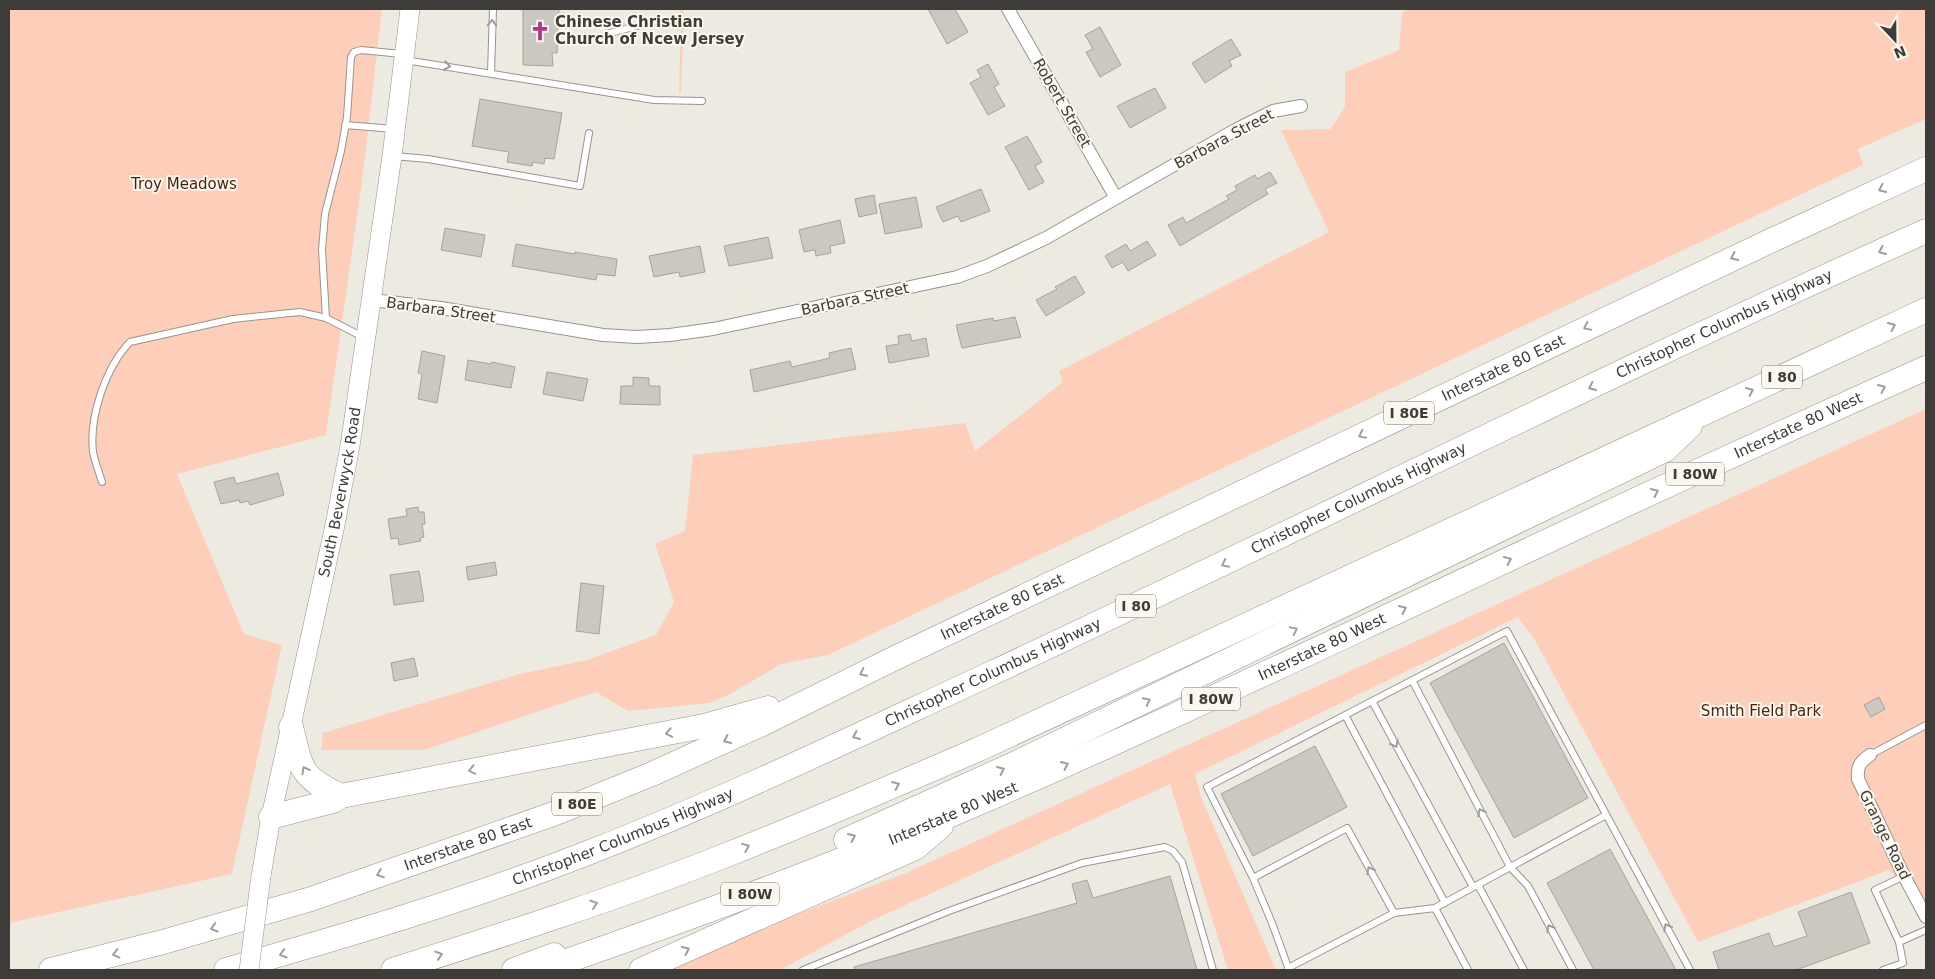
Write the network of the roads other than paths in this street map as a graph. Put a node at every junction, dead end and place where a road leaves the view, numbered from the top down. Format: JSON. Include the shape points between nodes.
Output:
{"nodes":[{"id":1,"x":410,"y":9,"type":"edge"},
{"id":2,"x":493,"y":9,"type":"edge"},
{"id":3,"x":1008,"y":9,"type":"edge"},
{"id":4,"x":656,"y":21,"type":"dead end"},
{"id":5,"x":610,"y":33,"type":"dead end"},
{"id":6,"x":405,"y":57,"type":"junction"},
{"id":7,"x":491,"y":73,"type":"junction"},
{"id":8,"x":702,"y":101,"type":"dead end"},
{"id":9,"x":1302,"y":106,"type":"dead end"},
{"id":10,"x":345,"y":125,"type":"junction"},
{"id":11,"x":395,"y":129,"type":"junction"},
{"id":12,"x":589,"y":133,"type":"dead end"},
{"id":13,"x":392,"y":156,"type":"junction"},
{"id":14,"x":1926,"y":169,"type":"edge"},
{"id":15,"x":1116,"y":198,"type":"junction"},
{"id":16,"x":1926,"y":231,"type":"edge"},
{"id":17,"x":372,"y":300,"type":"junction"},
{"id":18,"x":1926,"y":310,"type":"edge"},
{"id":19,"x":326,"y":318,"type":"junction"},
{"id":20,"x":366,"y":338,"type":"junction"},
{"id":21,"x":1926,"y":368,"type":"edge"},
{"id":22,"x":1706,"y":412,"type":"junction"},
{"id":23,"x":102,"y":482,"type":"dead end"},
{"id":24,"x":1412,"y":680,"type":"junction"},
{"id":25,"x":834,"y":688,"type":"junction"},
{"id":26,"x":1372,"y":701,"type":"junction"},
{"id":27,"x":1345,"y":715,"type":"junction"},
{"id":28,"x":1926,"y":725,"type":"edge"},
{"id":29,"x":291,"y":727,"type":"junction"},
{"id":30,"x":1870,"y":755,"type":"joint"},
{"id":31,"x":341,"y":796,"type":"junction"},
{"id":32,"x":957,"y":813,"type":"junction"},
{"id":33,"x":1606,"y":815,"type":"junction"},
{"id":34,"x":272,"y":817,"type":"junction"},
{"id":35,"x":1510,"y":867,"type":"junction"},
{"id":36,"x":1904,"y":876,"type":"junction"},
{"id":37,"x":1253,"y":878,"type":"junction"},
{"id":38,"x":1476,"y":886,"type":"junction"},
{"id":39,"x":1445,"y":903,"type":"junction"},
{"id":40,"x":1435,"y":908,"type":"junction"},
{"id":41,"x":1394,"y":913,"type":"junction"},
{"id":42,"x":1926,"y":917,"type":"edge"},
{"id":43,"x":1926,"y":930,"type":"edge"},
{"id":44,"x":1899,"y":942,"type":"junction"},
{"id":45,"x":1289,"y":969,"type":"edge"},
{"id":46,"x":51,"y":970,"type":"edge"},
{"id":47,"x":226,"y":970,"type":"edge"},
{"id":48,"x":249,"y":970,"type":"edge"},
{"id":49,"x":393,"y":970,"type":"edge"},
{"id":50,"x":514,"y":970,"type":"edge"},
{"id":51,"x":542,"y":970,"type":"edge"},
{"id":52,"x":641,"y":970,"type":"edge"},
{"id":53,"x":803,"y":970,"type":"edge"},
{"id":54,"x":1213,"y":970,"type":"edge"},
{"id":55,"x":1468,"y":970,"type":"edge"},
{"id":56,"x":1524,"y":970,"type":"edge"},
{"id":57,"x":1573,"y":970,"type":"edge"},
{"id":58,"x":1690,"y":970,"type":"edge"},
{"id":59,"x":1883,"y":970,"type":"edge"}],
"edges":[{"from":1,"to":6,"type":"main road","name":"South Beverwyck Road"},
{"from":7,"to":2,"type":"lane","one_way":true},
{"from":3,"to":15,"type":"street","name":"Robert Street"},
{"from":4,"to":5,"type":"lane"},
{"from":6,"to":7,"type":"lane","one_way":true},
{"from":6,"to":10,"type":"lane","via":[[361,50],[354,52]]},
{"from":6,"to":11,"type":"main road","name":"South Beverwyck Road"},
{"from":7,"to":8,"type":"lane","via":[[654,100]]},
{"from":9,"to":15,"type":"street","name":"Barbara Street","via":[[1273,112],[1246,125]]},
{"from":10,"to":11,"type":"lane"},
{"from":10,"to":19,"type":"lane","via":[[325,214],[322,250]]},
{"from":11,"to":13,"type":"main road","name":"South Beverwyck Road"},
{"from":12,"to":13,"type":"lane","via":[[580,186]]},
{"from":13,"to":17,"type":"main road","name":"South Beverwyck Road"},
{"from":14,"to":25,"type":"highway","name":"Interstate 80 East","number":"I 80E","one_way":true,"via":[[1644,300]]},
{"from":15,"to":17,"type":"street","name":"Barbara Street","via":[[1020,252],[957,277],[713,329],[670,335],[603,335]]},
{"from":16,"to":47,"type":"highway","name":"Christopher Columbus Highway","number":"I 80","one_way":true,"via":[[1569,397],[1158,596],[664,823],[463,898]]},
{"from":17,"to":20,"type":"main road","name":"South Beverwyck Road"},
{"from":22,"to":18,"type":"highway","number":"I 80","one_way":true},
{"from":19,"to":20,"type":"lane"},
{"from":19,"to":23,"type":"lane","via":[[300,312],[233,320],[130,342],[119,354],[106,380],[97,410],[93,452]]},
{"from":20,"to":29,"type":"main road","name":"South Beverwyck Road","via":[[335,525]]},
{"from":32,"to":21,"type":"highway","name":"Interstate 80 West","number":"I 80W","one_way":true,"via":[[1138,733]]},
{"from":49,"to":22,"type":"highway","number":"I 80","one_way":true,"via":[[610,898],[854,804]]},
{"from":50,"to":22,"type":"highway","one_way":true,"via":[[838,844],[1005,768],[1665,450]]},
{"from":24,"to":26,"type":"lane"},
{"from":24,"to":33,"type":"lane","via":[[1508,631]]},
{"from":35,"to":24,"type":"lane","one_way":true},
{"from":25,"to":31,"type":"highway","one_way":true,"via":[[704,726]]},
{"from":25,"to":46,"type":"highway","name":"Interstate 80 East","number":"I 80E","one_way":true,"via":[[652,774],[556,813],[311,899],[164,942]]},
{"from":26,"to":27,"type":"lane"},
{"from":26,"to":38,"type":"lane","one_way":true},
{"from":27,"to":37,"type":"lane","via":[[1207,787]]},
{"from":27,"to":39,"type":"lane"},
{"from":28,"to":30,"type":"lane"},
{"from":31,"to":29,"type":"highway","one_way":true,"via":[[307,776]]},
{"from":29,"to":34,"type":"main road","name":"South Beverwyck Road"},
{"from":30,"to":36,"type":"street","name":"Grange Road","via":[[1861,761],[1857,769],[1858,779]]},
{"from":31,"to":34,"type":"highway"},
{"from":32,"to":51,"type":"highway","name":"Interstate 80 West","number":"I 80W"},
{"from":52,"to":32,"type":"highway","one_way":true,"via":[[915,848]]},
{"from":33,"to":35,"type":"lane"},
{"from":58,"to":33,"type":"lane","one_way":true},
{"from":34,"to":48,"type":"main road","name":"South Beverwyck Road","bridge":true},
{"from":35,"to":38,"type":"lane"},
{"from":57,"to":35,"type":"lane","one_way":true,"via":[[1528,886]]},
{"from":36,"to":42,"type":"street","name":"Grange Road"},
{"from":36,"to":44,"type":"lane","via":[[1875,890]]},
{"from":41,"to":37,"type":"lane","one_way":true,"via":[[1347,828]]},
{"from":37,"to":45,"type":"lane"},
{"from":38,"to":39,"type":"lane"},
{"from":38,"to":56,"type":"lane"},
{"from":39,"to":40,"type":"lane"},
{"from":40,"to":41,"type":"lane"},
{"from":40,"to":55,"type":"lane"},
{"from":41,"to":45,"type":"lane"},
{"from":43,"to":44,"type":"lane"},
{"from":44,"to":59,"type":"lane","via":[[1903,962]]},
{"from":53,"to":54,"type":"lane","via":[[1082,863],[1165,847],[1174,851],[1182,862]]}]}
